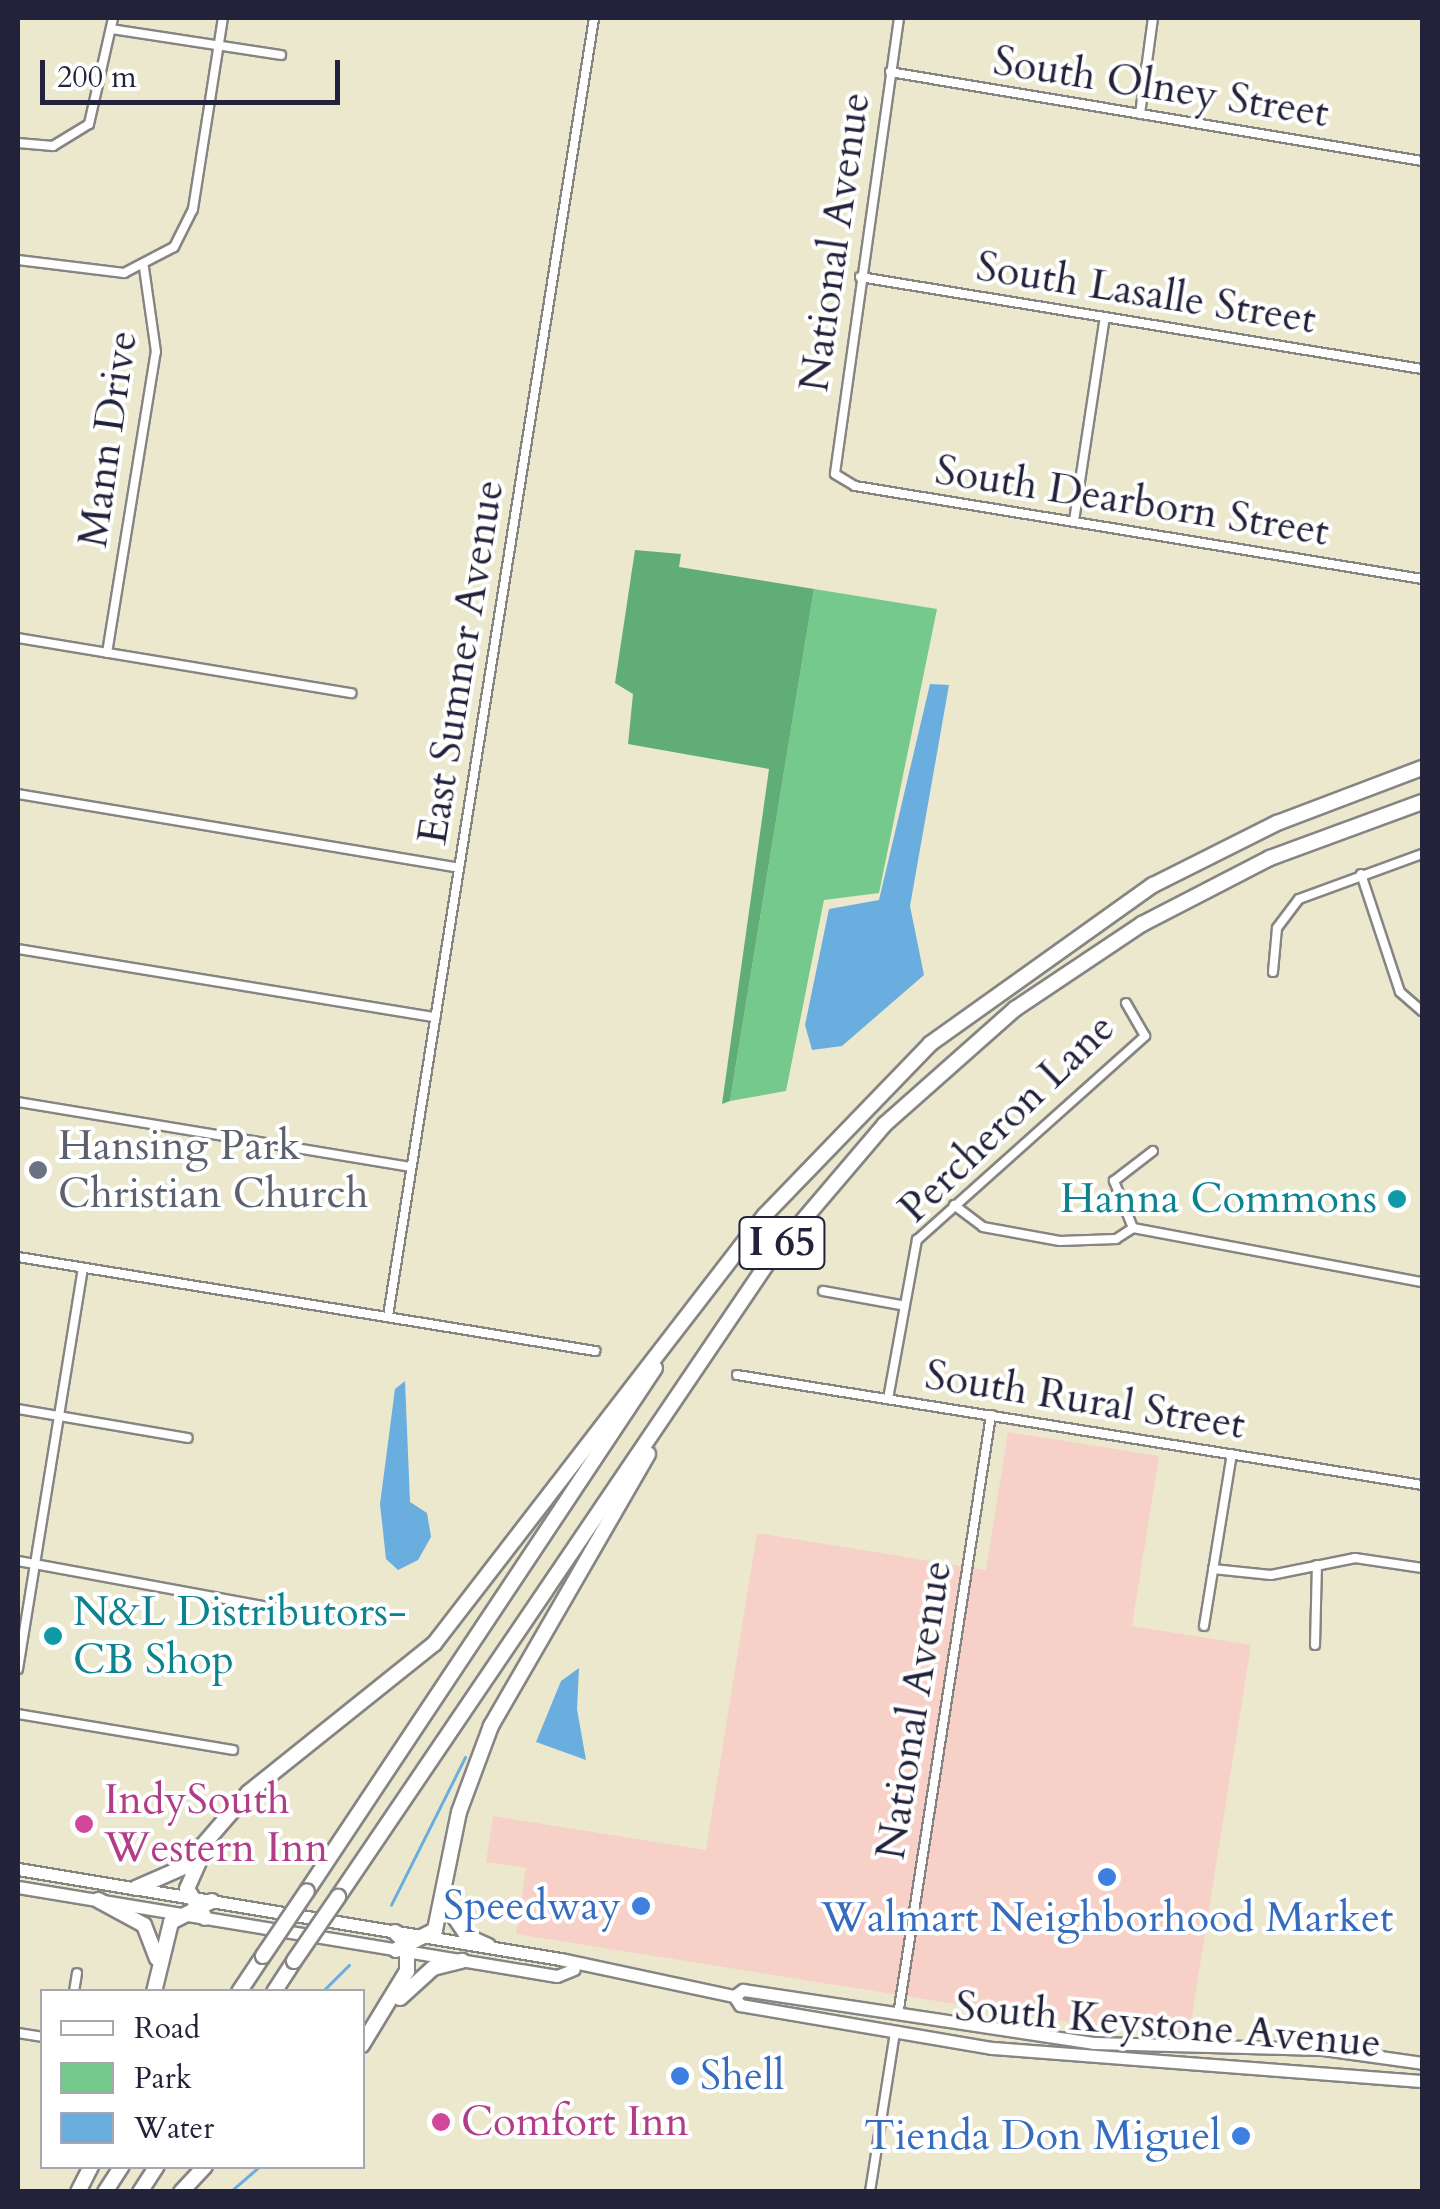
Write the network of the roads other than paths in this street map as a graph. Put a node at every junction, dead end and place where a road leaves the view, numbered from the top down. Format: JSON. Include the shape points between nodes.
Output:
{"nodes":[{"id":1,"x":113,"y":18,"type":"edge"},
{"id":2,"x":223,"y":18,"type":"edge"},
{"id":3,"x":594,"y":18,"type":"edge"},
{"id":4,"x":899,"y":18,"type":"edge"},
{"id":5,"x":1153,"y":18,"type":"edge"},
{"id":6,"x":111,"y":28,"type":"junction"},
{"id":7,"x":219,"y":45,"type":"junction"},
{"id":8,"x":280,"y":55,"type":"dead end"},
{"id":9,"x":890,"y":72,"type":"junction"},
{"id":10,"x":1140,"y":114,"type":"junction"},
{"id":11,"x":18,"y":143,"type":"edge"},
{"id":12,"x":1422,"y":161,"type":"edge"},
{"id":13,"x":18,"y":260,"type":"edge"},
{"id":14,"x":144,"y":268,"type":"junction"},
{"id":15,"x":860,"y":276,"type":"junction"},
{"id":16,"x":1105,"y":317,"type":"junction"},
{"id":17,"x":1422,"y":369,"type":"edge"},
{"id":18,"x":835,"y":474,"type":"joint"},
{"id":19,"x":1074,"y":521,"type":"junction"},
{"id":20,"x":1422,"y":579,"type":"edge"},
{"id":21,"x":18,"y":638,"type":"edge"},
{"id":22,"x":107,"y":653,"type":"junction"},
{"id":23,"x":352,"y":692,"type":"dead end"},
{"id":24,"x":1422,"y":768,"type":"edge"},
{"id":25,"x":18,"y":794,"type":"edge"},
{"id":26,"x":1422,"y":802,"type":"edge"},
{"id":27,"x":1422,"y":854,"type":"edge"},
{"id":28,"x":458,"y":868,"type":"junction"},
{"id":29,"x":1361,"y":874,"type":"junction"},
{"id":30,"x":18,"y":948,"type":"edge"},
{"id":31,"x":1273,"y":972,"type":"dead end"},
{"id":32,"x":1126,"y":1003,"type":"dead end"},
{"id":33,"x":1422,"y":1011,"type":"edge"},
{"id":34,"x":435,"y":1017,"type":"junction"},
{"id":35,"x":18,"y":1102,"type":"edge"},
{"id":36,"x":1152,"y":1151,"type":"dead end"},
{"id":37,"x":411,"y":1167,"type":"junction"},
{"id":38,"x":954,"y":1205,"type":"junction"},
{"id":39,"x":1133,"y":1228,"type":"junction"},
{"id":40,"x":18,"y":1257,"type":"edge"},
{"id":41,"x":83,"y":1268,"type":"junction"},
{"id":42,"x":1422,"y":1282,"type":"edge"},
{"id":43,"x":823,"y":1291,"type":"dead end"},
{"id":44,"x":706,"y":1292,"type":"junction"},
{"id":45,"x":901,"y":1304,"type":"junction"},
{"id":46,"x":388,"y":1316,"type":"junction"},
{"id":47,"x":732,"y":1316,"type":"junction"},
{"id":48,"x":595,"y":1351,"type":"dead end"},
{"id":49,"x":738,"y":1375,"type":"dead end"},
{"id":50,"x":888,"y":1398,"type":"junction"},
{"id":51,"x":18,"y":1409,"type":"edge"},
{"id":52,"x":992,"y":1415,"type":"junction"},
{"id":53,"x":59,"y":1416,"type":"junction"},
{"id":54,"x":188,"y":1438,"type":"dead end"},
{"id":55,"x":1232,"y":1454,"type":"junction"},
{"id":56,"x":1422,"y":1486,"type":"edge"},
{"id":57,"x":18,"y":1562,"type":"edge"},
{"id":58,"x":35,"y":1564,"type":"junction"},
{"id":59,"x":1317,"y":1565,"type":"junction"},
{"id":60,"x":1422,"y":1568,"type":"edge"},
{"id":61,"x":1213,"y":1569,"type":"junction"},
{"id":62,"x":328,"y":1618,"type":"dead end"},
{"id":63,"x":1204,"y":1626,"type":"dead end"},
{"id":64,"x":1315,"y":1645,"type":"dead end"},
{"id":65,"x":18,"y":1669,"type":"edge"},
{"id":66,"x":18,"y":1714,"type":"edge"},
{"id":67,"x":233,"y":1750,"type":"dead end"},
{"id":68,"x":207,"y":1840,"type":"junction"},
{"id":69,"x":18,"y":1869,"type":"edge"},
{"id":70,"x":18,"y":1887,"type":"edge"},
{"id":71,"x":136,"y":1888,"type":"junction"},
{"id":72,"x":441,"y":1896,"type":"junction"},
{"id":73,"x":98,"y":1900,"type":"junction"},
{"id":74,"x":212,"y":1901,"type":"joint"},
{"id":75,"x":186,"y":1906,"type":"junction"},
{"id":76,"x":205,"y":1918,"type":"joint"},
{"id":77,"x":395,"y":1932,"type":"junction"},
{"id":78,"x":428,"y":1937,"type":"junction"},
{"id":79,"x":488,"y":1946,"type":"junction"},
{"id":80,"x":404,"y":1949,"type":"junction"},
{"id":81,"x":462,"y":1961,"type":"junction"},
{"id":82,"x":574,"y":1969,"type":"junction"},
{"id":83,"x":158,"y":1970,"type":"junction"},
{"id":84,"x":77,"y":1972,"type":"dead end"},
{"id":85,"x":74,"y":1989,"type":"edge"},
{"id":86,"x":155,"y":1989,"type":"edge"},
{"id":87,"x":241,"y":1989,"type":"edge"},
{"id":88,"x":276,"y":1989,"type":"edge"},
{"id":89,"x":734,"y":1996,"type":"junction"},
{"id":90,"x":393,"y":2006,"type":"junction"},
{"id":91,"x":898,"y":2015,"type":"junction"},
{"id":92,"x":895,"y":2032,"type":"junction"},
{"id":93,"x":365,"y":2041,"type":"edge"},
{"id":94,"x":1202,"y":2046,"type":"junction"},
{"id":95,"x":1422,"y":2063,"type":"edge"},
{"id":96,"x":1202,"y":2064,"type":"junction"},
{"id":97,"x":1422,"y":2081,"type":"edge"},
{"id":98,"x":90,"y":2169,"type":"edge"},
{"id":99,"x":120,"y":2169,"type":"edge"},
{"id":100,"x":155,"y":2169,"type":"edge"},
{"id":101,"x":202,"y":2169,"type":"edge"},
{"id":102,"x":78,"y":2192,"type":"edge"},
{"id":103,"x":105,"y":2192,"type":"edge"},
{"id":104,"x":140,"y":2192,"type":"edge"},
{"id":105,"x":181,"y":2192,"type":"edge"},
{"id":106,"x":870,"y":2192,"type":"edge"}],
"edges":[{"from":1,"to":6,"type":"street"},
{"from":2,"to":7,"type":"street"},
{"from":3,"to":28,"type":"street","name":"East Sumner Avenue"},
{"from":4,"to":9,"type":"street","name":"National Avenue"},
{"from":5,"to":10,"type":"street"},
{"from":6,"to":7,"type":"street"},
{"from":6,"to":11,"type":"street","via":[[89,124],[53,146]]},
{"from":7,"to":8,"type":"street"},
{"from":7,"to":14,"type":"street","via":[[190,218],[174,246]]},
{"from":9,"to":10,"type":"street","name":"South Olney Street"},
{"from":9,"to":15,"type":"street","name":"National Avenue"},
{"from":10,"to":12,"type":"street","name":"South Olney Street"},
{"from":13,"to":14,"type":"street","via":[[103,274]]},
{"from":14,"to":22,"type":"street","name":"Mann Drive","via":[[156,352]]},
{"from":15,"to":16,"type":"street","name":"South Lasalle Street"},
{"from":15,"to":18,"type":"street","name":"National Avenue"},
{"from":16,"to":17,"type":"street","name":"South Lasalle Street"},
{"from":16,"to":19,"type":"street"},
{"from":18,"to":19,"type":"street","name":"South Dearborn Street","via":[[855,486]]},
{"from":19,"to":20,"type":"street","name":"South Dearborn Street"},
{"from":21,"to":22,"type":"street"},
{"from":22,"to":23,"type":"street"},
{"from":24,"to":44,"type":"highway","number":"I 65","via":[[1218,850],[1022,970],[853,1116]]},
{"from":25,"to":28,"type":"street"},
{"from":26,"to":47,"type":"highway","number":"I 65","via":[[1216,883],[1042,989],[870,1140]]},
{"from":27,"to":29,"type":"street"},
{"from":28,"to":34,"type":"street","name":"East Sumner Avenue"},
{"from":29,"to":31,"type":"street","via":[[1292,905],[1277,928]]},
{"from":29,"to":33,"type":"street","via":[[1400,992]]},
{"from":30,"to":34,"type":"street"},
{"from":32,"to":38,"type":"street","name":"Percheron Lane","via":[[1145,1036]]},
{"from":34,"to":37,"type":"street","name":"East Sumner Avenue"},
{"from":35,"to":37,"type":"street"},
{"from":36,"to":39,"type":"street","via":[[1114,1181]]},
{"from":37,"to":46,"type":"street","name":"East Sumner Avenue"},
{"from":38,"to":39,"type":"street","via":[[982,1227],[1060,1241],[1116,1239]]},
{"from":38,"to":45,"type":"street","name":"Percheron Lane","via":[[917,1240]]},
{"from":39,"to":42,"type":"street"},
{"from":40,"to":41,"type":"street"},
{"from":41,"to":46,"type":"street"},
{"from":41,"to":53,"type":"street"},
{"from":43,"to":45,"type":"street"},
{"from":44,"to":68,"type":"highway","via":[[434,1644],[248,1792]]},
{"from":44,"to":87,"type":"highway","number":"I 65","bridge":true},
{"from":45,"to":50,"type":"street","name":"Percheron Lane"},
{"from":46,"to":48,"type":"street"},
{"from":47,"to":72,"type":"highway","via":[[512,1680],[463,1800]]},
{"from":47,"to":88,"type":"highway","number":"I 65","bridge":true},
{"from":49,"to":50,"type":"street","name":"South Rural Street"},
{"from":50,"to":52,"type":"street","name":"South Rural Street"},
{"from":51,"to":53,"type":"street"},
{"from":52,"to":55,"type":"street","name":"South Rural Street"},
{"from":52,"to":91,"type":"street","name":"National Avenue"},
{"from":53,"to":54,"type":"street"},
{"from":53,"to":58,"type":"street"},
{"from":55,"to":56,"type":"street","name":"South Rural Street"},
{"from":55,"to":61,"type":"street"},
{"from":57,"to":58,"type":"street"},
{"from":58,"to":62,"type":"street"},
{"from":58,"to":65,"type":"street"},
{"from":59,"to":60,"type":"street","via":[[1354,1558]]},
{"from":59,"to":61,"type":"street","via":[[1264,1575]]},
{"from":59,"to":64,"type":"street"},
{"from":61,"to":63,"type":"street"},
{"from":66,"to":67,"type":"street"},
{"from":68,"to":71,"type":"highway","via":[[176,1874]]},
{"from":68,"to":75,"type":"highway"},
{"from":69,"to":71,"type":"main road"},
{"from":70,"to":73,"type":"main road"},
{"from":71,"to":75,"type":"main road"},
{"from":72,"to":78,"type":"highway"},
{"from":72,"to":79,"type":"highway","via":[[454,1922]]},
{"from":73,"to":75,"type":"main road"},
{"from":73,"to":83,"type":"highway","via":[[144,1924]]},
{"from":74,"to":75,"type":"highway"},
{"from":74,"to":77,"type":"main road","name":"South Keystone Avenue"},
{"from":75,"to":76,"type":"highway"},
{"from":75,"to":83,"type":"highway"},
{"from":76,"to":80,"type":"main road","name":"South Keystone Avenue"},
{"from":77,"to":78,"type":"main road","name":"South Keystone Avenue"},
{"from":77,"to":80,"type":"highway"},
{"from":78,"to":79,"type":"main road","name":"South Keystone Avenue"},
{"from":78,"to":80,"type":"highway"},
{"from":79,"to":82,"type":"main road","name":"South Keystone Avenue"},
{"from":80,"to":81,"type":"main road","name":"South Keystone Avenue"},
{"from":80,"to":90,"type":"highway"},
{"from":81,"to":82,"type":"main road","name":"South Keystone Avenue","via":[[557,1976]]},
{"from":81,"to":90,"type":"highway","via":[[432,1968]]},
{"from":82,"to":89,"type":"main road","name":"South Keystone Avenue"},
{"from":83,"to":86,"type":"highway"},
{"from":84,"to":85,"type":"street"},
{"from":89,"to":91,"type":"main road","name":"South Keystone Avenue","via":[[743,1990]]},
{"from":89,"to":92,"type":"main road","name":"South Keystone Avenue","via":[[740,2005]]},
{"from":90,"to":93,"type":"highway"},
{"from":91,"to":94,"type":"main road","name":"South Keystone Avenue","via":[[1094,2042]]},
{"from":92,"to":96,"type":"main road","name":"South Keystone Avenue","via":[[1052,2056]]},
{"from":92,"to":106,"type":"street"},
{"from":94,"to":95,"type":"main road","name":"South Keystone Avenue"},
{"from":94,"to":96,"type":"main road"},
{"from":96,"to":97,"type":"main road","name":"South Keystone Avenue"},
{"from":98,"to":102,"type":"highway"},
{"from":99,"to":103,"type":"highway"},
{"from":100,"to":104,"type":"highway"},
{"from":101,"to":105,"type":"highway"}]}
